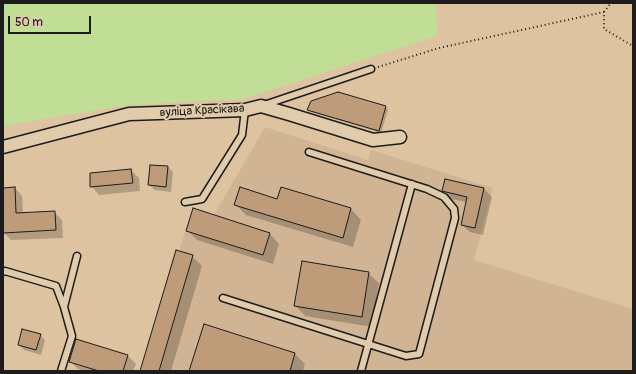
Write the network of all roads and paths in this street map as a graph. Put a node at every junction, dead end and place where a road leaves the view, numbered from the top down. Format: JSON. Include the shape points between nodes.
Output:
{"nodes":[{"id":1,"x":611,"y":3,"type":"edge"},
{"id":2,"x":604,"y":12,"type":"junction"},
{"id":3,"x":633,"y":46,"type":"edge"},
{"id":4,"x":371,"y":69,"type":"joint"},
{"id":5,"x":261,"y":106,"type":"junction"},
{"id":6,"x":245,"y":110,"type":"junction"},
{"id":7,"x":400,"y":137,"type":"dead end"},
{"id":8,"x":3,"y":147,"type":"edge"},
{"id":9,"x":309,"y":152,"type":"dead end"},
{"id":10,"x":412,"y":184,"type":"junction"},
{"id":11,"x":184,"y":202,"type":"dead end"},
{"id":12,"x":76,"y":256,"type":"dead end"},
{"id":13,"x":3,"y":272,"type":"edge"},
{"id":14,"x":223,"y":298,"type":"dead end"},
{"id":15,"x":64,"y":307,"type":"junction"},
{"id":16,"x":369,"y":345,"type":"junction"},
{"id":17,"x":61,"y":371,"type":"edge"},
{"id":18,"x":362,"y":371,"type":"edge"}],
"edges":[{"from":1,"to":2,"type":"path"},
{"from":2,"to":3,"type":"path","via":[[604,29]]},
{"from":2,"to":4,"type":"path","via":[[439,48]]},
{"from":4,"to":5,"type":"lane"},
{"from":5,"to":6,"type":"street","name":"вуліца Красікава"},
{"from":5,"to":7,"type":"street","name":"вуліца Красікава","via":[[372,140]]},
{"from":6,"to":8,"type":"street","name":"вуліца Красікава","via":[[129,114]]},
{"from":6,"to":11,"type":"lane","via":[[242,135],[202,199]]},
{"from":9,"to":10,"type":"lane"},
{"from":10,"to":16,"type":"lane"},
{"from":10,"to":16,"type":"lane","via":[[444,197],[454,209],[455,218],[419,354],[406,356]]},
{"from":12,"to":15,"type":"lane"},
{"from":13,"to":15,"type":"lane","via":[[56,286]]},
{"from":14,"to":16,"type":"lane"},
{"from":15,"to":17,"type":"lane","via":[[72,336]]},
{"from":16,"to":18,"type":"lane"}]}
